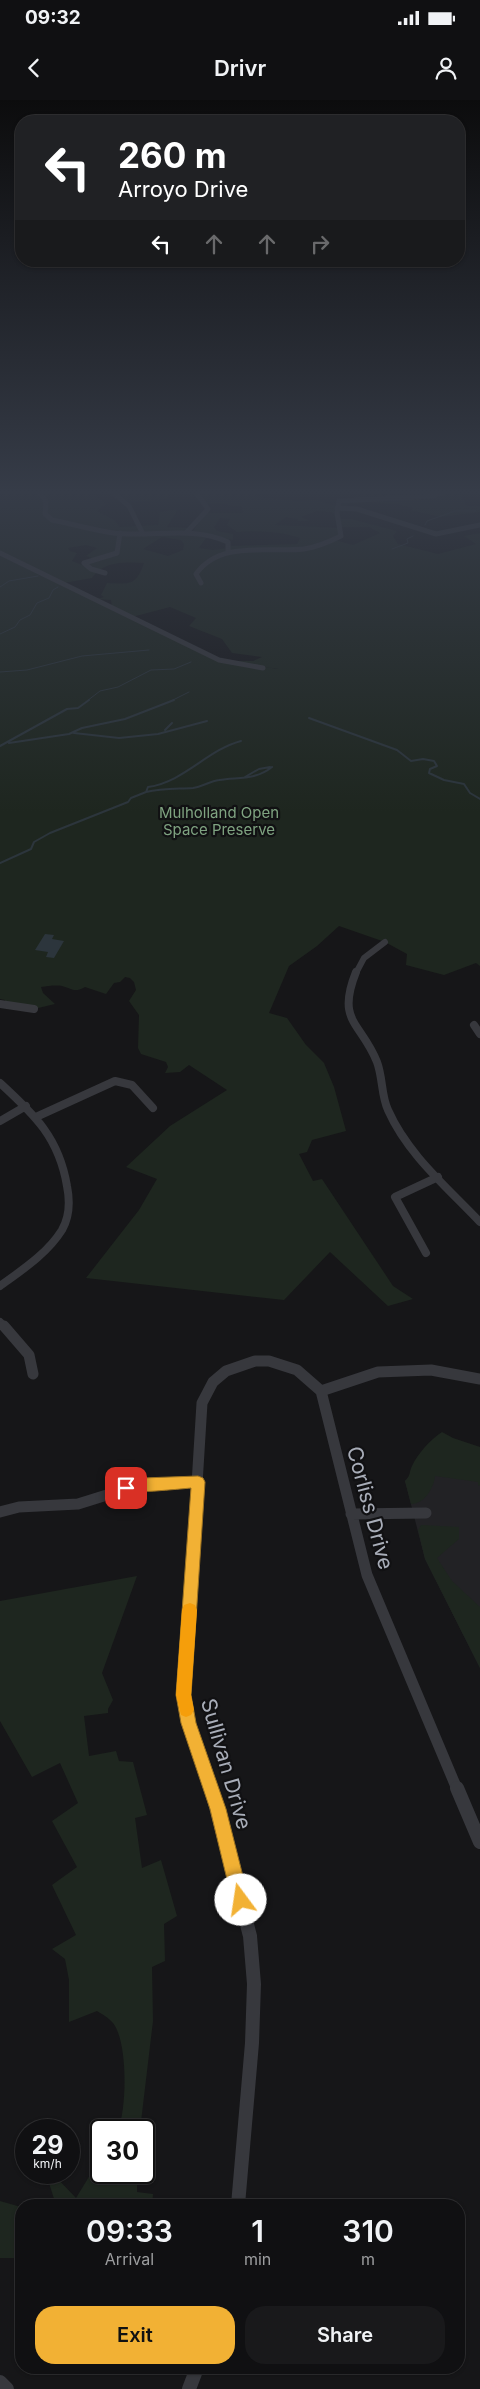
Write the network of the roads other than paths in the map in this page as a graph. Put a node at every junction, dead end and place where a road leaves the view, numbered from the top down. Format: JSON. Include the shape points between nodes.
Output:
{"nodes":[{"id":1,"x":95,"y":598,"type":"edge"},
{"id":2,"x":263,"y":668,"type":"dead end"},
{"id":3,"x":385,"y":942,"type":"dead end"},
{"id":4,"x":0,"y":1004,"type":"edge"},
{"id":5,"x":34,"y":1009,"type":"dead end"},
{"id":6,"x":474,"y":1025,"type":"dead end"},
{"id":7,"x":480,"y":1034,"type":"edge"},
{"id":8,"x":0,"y":1083,"type":"edge"},
{"id":9,"x":26,"y":1106,"type":"junction"},
{"id":10,"x":153,"y":1108,"type":"dead end"},
{"id":11,"x":36,"y":1117,"type":"junction"},
{"id":12,"x":0,"y":1121,"type":"edge"},
{"id":13,"x":438,"y":1177,"type":"junction"},
{"id":14,"x":480,"y":1222,"type":"edge"},
{"id":15,"x":426,"y":1253,"type":"dead end"},
{"id":16,"x":0,"y":1286,"type":"edge"},
{"id":17,"x":0,"y":1322,"type":"edge"},
{"id":18,"x":34,"y":1374,"type":"dead end"},
{"id":19,"x":480,"y":1379,"type":"edge"},
{"id":20,"x":321,"y":1391,"type":"junction"},
{"id":21,"x":198,"y":1482,"type":"junction"},
{"id":22,"x":0,"y":1512,"type":"edge"},
{"id":23,"x":426,"y":1513,"type":"dead end"},
{"id":24,"x":351,"y":1514,"type":"junction"},
{"id":25,"x":480,"y":1842,"type":"edge"},
{"id":26,"x":239,"y":2199,"type":"edge"},
{"id":27,"x":194,"y":2374,"type":"edge"},
{"id":28,"x":0,"y":2382,"type":"edge"},
{"id":29,"x":7,"y":2389,"type":"edge"},
{"id":30,"x":188,"y":2389,"type":"edge"}],
"edges":[{"from":1,"to":2,"type":"street","via":[[219,660]]},
{"from":3,"to":13,"type":"street","via":[[365,957],[358,970],[349,1004],[351,1019],[381,1071],[384,1100],[389,1112],[412,1147]]},
{"from":4,"to":5,"type":"street"},
{"from":6,"to":7,"type":"street"},
{"from":8,"to":9,"type":"street"},
{"from":9,"to":11,"type":"street"},
{"from":9,"to":12,"type":"street"},
{"from":10,"to":11,"type":"street","via":[[135,1086],[115,1081]]},
{"from":11,"to":16,"type":"street","via":[[52,1136],[61,1157],[69,1197],[67,1220],[40,1255]]},
{"from":13,"to":14,"type":"street"},
{"from":13,"to":15,"type":"street","via":[[395,1197]]},
{"from":17,"to":18,"type":"street","via":[[29,1355]]},
{"from":19,"to":20,"type":"street","via":[[431,1370],[378,1372]]},
{"from":20,"to":21,"type":"street","via":[[311,1378],[282,1362],[264,1358],[240,1363],[229,1370],[212,1383],[202,1403]]},
{"from":20,"to":24,"type":"street","name":"Corliss Drive"},
{"from":21,"to":22,"type":"street","via":[[142,1484],[78,1504],[19,1507]]},
{"from":21,"to":26,"type":"street","name":"Sullivan Drive","via":[[184,1695],[188,1723],[218,1809],[250,1936],[254,1984]]},
{"from":23,"to":24,"type":"street"},
{"from":24,"to":25,"type":"street","name":"Corliss Drive","via":[[373,1591]]},
{"from":27,"to":30,"type":"street"},
{"from":28,"to":29,"type":"street"}]}
